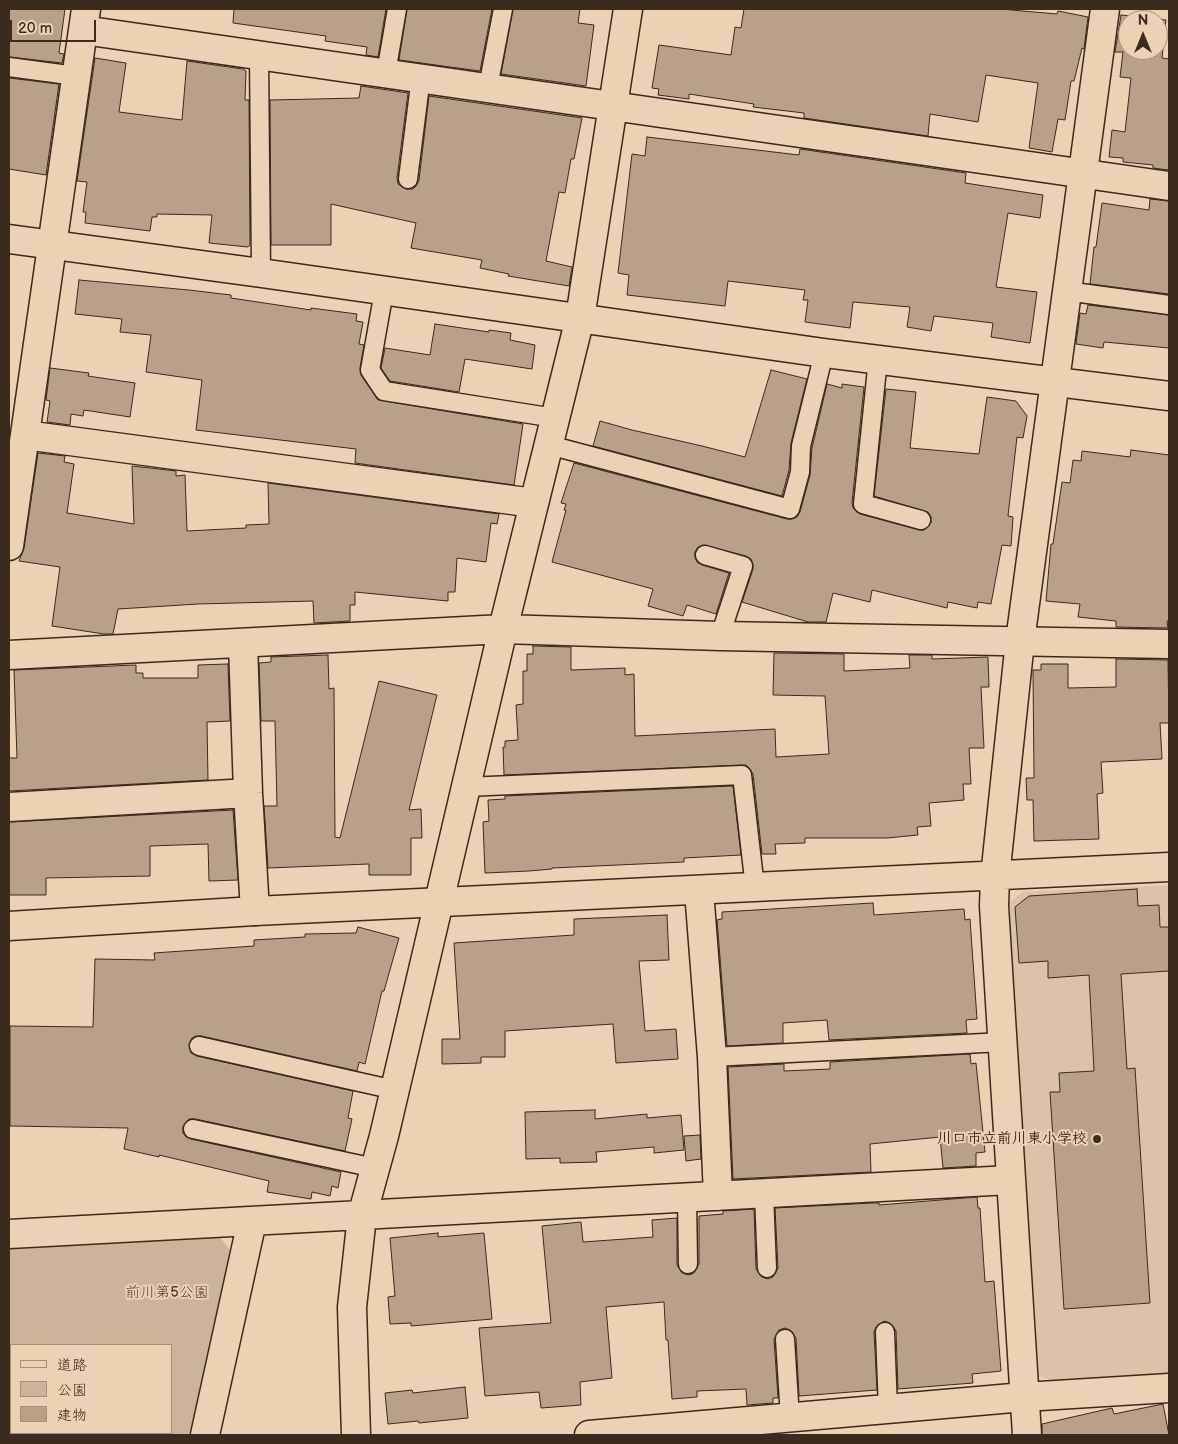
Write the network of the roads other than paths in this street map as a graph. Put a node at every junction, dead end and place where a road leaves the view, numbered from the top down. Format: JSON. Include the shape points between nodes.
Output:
{"nodes":[{"id":1,"x":397,"y":9,"type":"edge"},
{"id":2,"x":502,"y":9,"type":"edge"},
{"id":3,"x":628,"y":9,"type":"edge"},
{"id":4,"x":1104,"y":9,"type":"edge"},
{"id":5,"x":85,"y":19,"type":"edge"},
{"id":6,"x":260,"y":55,"type":"junction"},
{"id":7,"x":9,"y":67,"type":"edge"},
{"id":8,"x":386,"y":73,"type":"junction"},
{"id":9,"x":76,"y":76,"type":"junction"},
{"id":10,"x":421,"y":78,"type":"junction"},
{"id":11,"x":488,"y":87,"type":"junction"},
{"id":12,"x":613,"y":105,"type":"junction"},
{"id":13,"x":1082,"y":173,"type":"junction"},
{"id":14,"x":408,"y":180,"type":"dead end"},
{"id":15,"x":1169,"y":186,"type":"edge"},
{"id":16,"x":9,"y":239,"type":"edge"},
{"id":17,"x":53,"y":245,"type":"junction"},
{"id":18,"x":261,"y":273,"type":"junction"},
{"id":19,"x":384,"y":291,"type":"junction"},
{"id":20,"x":1066,"y":291,"type":"junction"},
{"id":21,"x":1169,"y":305,"type":"edge"},
{"id":22,"x":580,"y":318,"type":"junction"},
{"id":23,"x":824,"y":353,"type":"junction"},
{"id":24,"x":878,"y":359,"type":"junction"},
{"id":25,"x":1054,"y":381,"type":"junction"},
{"id":26,"x":1169,"y":396,"type":"edge"},
{"id":27,"x":555,"y":418,"type":"junction"},
{"id":28,"x":25,"y":435,"type":"junction"},
{"id":29,"x":549,"y":444,"type":"junction"},
{"id":30,"x":534,"y":503,"type":"junction"},
{"id":31,"x":921,"y":520,"type":"dead end"},
{"id":32,"x":9,"y":546,"type":"edge"},
{"id":33,"x":704,"y":555,"type":"dead end"},
{"id":34,"x":503,"y":629,"type":"junction"},
{"id":35,"x":720,"y":636,"type":"junction"},
{"id":36,"x":1020,"y":641,"type":"junction"},
{"id":37,"x":243,"y":643,"type":"junction"},
{"id":38,"x":1169,"y":644,"type":"edge"},
{"id":39,"x":9,"y":655,"type":"edge"},
{"id":40,"x":466,"y":787,"type":"junction"},
{"id":41,"x":248,"y":793,"type":"junction"},
{"id":42,"x":9,"y":807,"type":"edge"},
{"id":43,"x":1169,"y":867,"type":"edge"},
{"id":44,"x":995,"y":877,"type":"junction"},
{"id":45,"x":755,"y":888,"type":"junction"},
{"id":46,"x":699,"y":890,"type":"junction"},
{"id":47,"x":438,"y":903,"type":"junction"},
{"id":48,"x":255,"y":911,"type":"junction"},
{"id":49,"x":9,"y":926,"type":"edge"},
{"id":50,"x":1003,"y":1042,"type":"junction"},
{"id":51,"x":199,"y":1046,"type":"dead end"},
{"id":52,"x":712,"y":1057,"type":"junction"},
{"id":53,"x":395,"y":1090,"type":"junction"},
{"id":54,"x":193,"y":1129,"type":"dead end"},
{"id":55,"x":375,"y":1168,"type":"junction"},
{"id":56,"x":1010,"y":1180,"type":"junction"},
{"id":57,"x":764,"y":1194,"type":"junction"},
{"id":58,"x":718,"y":1196,"type":"junction"},
{"id":59,"x":687,"y":1198,"type":"junction"},
{"id":60,"x":362,"y":1216,"type":"junction"},
{"id":61,"x":252,"y":1221,"type":"junction"},
{"id":62,"x":9,"y":1234,"type":"edge"},
{"id":63,"x":688,"y":1264,"type":"dead end"},
{"id":64,"x":767,"y":1268,"type":"dead end"},
{"id":65,"x":885,"y":1332,"type":"dead end"},
{"id":66,"x":785,"y":1339,"type":"dead end"},
{"id":67,"x":1169,"y":1388,"type":"edge"},
{"id":68,"x":1024,"y":1397,"type":"junction"},
{"id":69,"x":888,"y":1409,"type":"junction"},
{"id":70,"x":790,"y":1418,"type":"junction"},
{"id":71,"x":205,"y":1435,"type":"edge"},
{"id":72,"x":356,"y":1435,"type":"edge"},
{"id":73,"x":589,"y":1435,"type":"edge"},
{"id":74,"x":1027,"y":1435,"type":"edge"}],
"edges":[{"from":1,"to":8,"type":"lane"},
{"from":2,"to":11,"type":"lane"},
{"from":3,"to":12,"type":"street"},
{"from":4,"to":13,"type":"street"},
{"from":5,"to":6,"type":"street"},
{"from":5,"to":9,"type":"street"},
{"from":6,"to":8,"type":"street"},
{"from":6,"to":18,"type":"lane"},
{"from":7,"to":9,"type":"lane"},
{"from":8,"to":10,"type":"street"},
{"from":9,"to":17,"type":"street"},
{"from":10,"to":11,"type":"street"},
{"from":10,"to":14,"type":"lane"},
{"from":11,"to":12,"type":"street"},
{"from":12,"to":13,"type":"street"},
{"from":12,"to":22,"type":"street"},
{"from":13,"to":15,"type":"street"},
{"from":13,"to":20,"type":"street"},
{"from":16,"to":17,"type":"street"},
{"from":17,"to":18,"type":"street"},
{"from":17,"to":28,"type":"street"},
{"from":18,"to":19,"type":"street"},
{"from":19,"to":22,"type":"street"},
{"from":19,"to":27,"type":"lane","via":[[370,370],[384,391]]},
{"from":20,"to":21,"type":"lane"},
{"from":20,"to":25,"type":"street"},
{"from":22,"to":23,"type":"street"},
{"from":22,"to":27,"type":"street"},
{"from":23,"to":24,"type":"street"},
{"from":23,"to":29,"type":"lane","via":[[801,446],[800,472],[790,508]]},
{"from":24,"to":25,"type":"street"},
{"from":24,"to":31,"type":"lane","via":[[863,504]]},
{"from":25,"to":26,"type":"street"},
{"from":25,"to":36,"type":"street"},
{"from":27,"to":29,"type":"street"},
{"from":28,"to":30,"type":"street"},
{"from":28,"to":32,"type":"street"},
{"from":29,"to":30,"type":"street"},
{"from":30,"to":34,"type":"street"},
{"from":33,"to":35,"type":"lane","via":[[742,566]]},
{"from":34,"to":35,"type":"street"},
{"from":34,"to":37,"type":"street"},
{"from":34,"to":40,"type":"street"},
{"from":35,"to":36,"type":"street"},
{"from":36,"to":38,"type":"street"},
{"from":36,"to":44,"type":"street"},
{"from":37,"to":39,"type":"street"},
{"from":37,"to":41,"type":"street"},
{"from":40,"to":45,"type":"lane","via":[[742,775]]},
{"from":40,"to":47,"type":"street"},
{"from":41,"to":42,"type":"street"},
{"from":41,"to":48,"type":"street"},
{"from":43,"to":44,"type":"street"},
{"from":44,"to":45,"type":"street"},
{"from":44,"to":50,"type":"street"},
{"from":45,"to":46,"type":"street"},
{"from":46,"to":47,"type":"street"},
{"from":46,"to":52,"type":"street"},
{"from":47,"to":48,"type":"street"},
{"from":47,"to":53,"type":"street"},
{"from":48,"to":49,"type":"street"},
{"from":50,"to":52,"type":"lane"},
{"from":50,"to":56,"type":"street"},
{"from":51,"to":53,"type":"lane"},
{"from":52,"to":58,"type":"street"},
{"from":53,"to":55,"type":"street"},
{"from":54,"to":55,"type":"lane"},
{"from":55,"to":60,"type":"street"},
{"from":56,"to":57,"type":"street"},
{"from":56,"to":68,"type":"street"},
{"from":57,"to":58,"type":"street"},
{"from":57,"to":64,"type":"lane"},
{"from":58,"to":59,"type":"street"},
{"from":59,"to":60,"type":"street"},
{"from":59,"to":63,"type":"lane"},
{"from":60,"to":61,"type":"street"},
{"from":60,"to":72,"type":"street","via":[[352,1307]]},
{"from":61,"to":62,"type":"street"},
{"from":61,"to":71,"type":"street"},
{"from":65,"to":69,"type":"lane"},
{"from":66,"to":70,"type":"lane"},
{"from":67,"to":68,"type":"street"},
{"from":68,"to":69,"type":"street"},
{"from":68,"to":74,"type":"street"},
{"from":69,"to":70,"type":"street"},
{"from":70,"to":73,"type":"street"}]}
